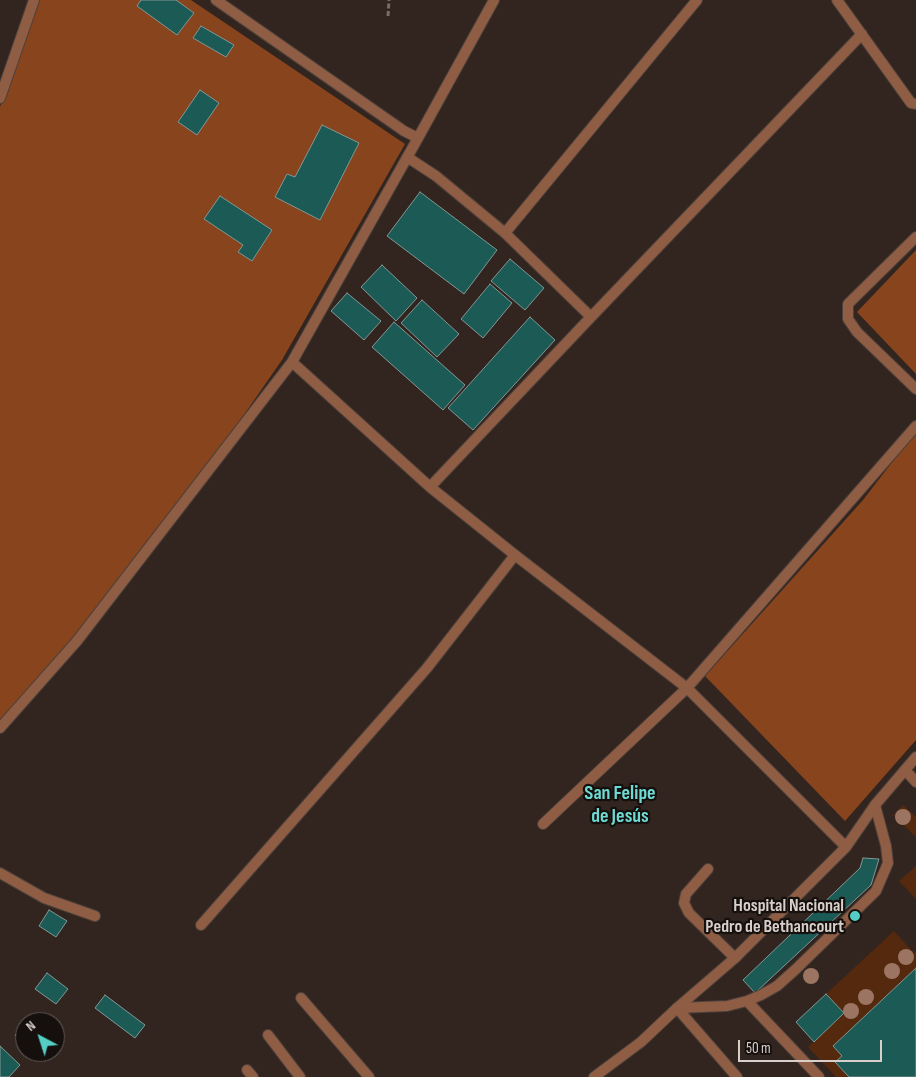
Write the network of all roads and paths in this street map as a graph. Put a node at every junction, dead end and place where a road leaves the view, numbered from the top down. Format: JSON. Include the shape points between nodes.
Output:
{"nodes":[{"id":1,"x":34,"y":0,"type":"edge"},
{"id":2,"x":216,"y":0,"type":"edge"},
{"id":3,"x":388,"y":0,"type":"edge"},
{"id":4,"x":494,"y":0,"type":"edge"},
{"id":5,"x":697,"y":0,"type":"edge"},
{"id":6,"x":837,"y":0,"type":"edge"},
{"id":7,"x":388,"y":16,"type":"dead end"},
{"id":8,"x":862,"y":34,"type":"junction"},
{"id":9,"x":0,"y":98,"type":"edge"},
{"id":10,"x":916,"y":104,"type":"edge"},
{"id":11,"x":418,"y":138,"type":"junction"},
{"id":12,"x":407,"y":157,"type":"junction"},
{"id":13,"x":505,"y":233,"type":"junction"},
{"id":14,"x":916,"y":237,"type":"edge"},
{"id":15,"x":591,"y":316,"type":"junction"},
{"id":16,"x":292,"y":362,"type":"junction"},
{"id":17,"x":916,"y":389,"type":"edge"},
{"id":18,"x":916,"y":426,"type":"edge"},
{"id":19,"x":430,"y":487,"type":"junction"},
{"id":20,"x":515,"y":555,"type":"junction"},
{"id":21,"x":687,"y":688,"type":"junction"},
{"id":22,"x":0,"y":728,"type":"edge"},
{"id":23,"x":916,"y":757,"type":"edge"},
{"id":24,"x":905,"y":770,"type":"junction"},
{"id":25,"x":916,"y":782,"type":"edge"},
{"id":26,"x":875,"y":805,"type":"junction"},
{"id":27,"x":543,"y":824,"type":"dead end"},
{"id":28,"x":846,"y":847,"type":"junction"},
{"id":29,"x":708,"y":869,"type":"dead end"},
{"id":30,"x":0,"y":873,"type":"edge"},
{"id":31,"x":96,"y":916,"type":"dead end"},
{"id":32,"x":201,"y":925,"type":"dead end"},
{"id":33,"x":735,"y":958,"type":"junction"},
{"id":34,"x":301,"y":998,"type":"dead end"},
{"id":35,"x":747,"y":1001,"type":"junction"},
{"id":36,"x":677,"y":1008,"type":"junction"},
{"id":37,"x":268,"y":1035,"type":"dead end"},
{"id":38,"x":300,"y":1077,"type":"edge"},
{"id":39,"x":369,"y":1077,"type":"edge"},
{"id":40,"x":594,"y":1077,"type":"edge"},
{"id":41,"x":737,"y":1077,"type":"edge"},
{"id":42,"x":819,"y":1077,"type":"edge"}],
"edges":[{"from":1,"to":9,"type":"street"},
{"from":2,"to":11,"type":"street"},
{"from":3,"to":7,"type":"path"},
{"from":4,"to":11,"type":"street"},
{"from":5,"to":13,"type":"street"},
{"from":6,"to":8,"type":"street"},
{"from":8,"to":10,"type":"street","via":[[911,103]]},
{"from":8,"to":15,"type":"street"},
{"from":11,"to":12,"type":"street"},
{"from":12,"to":13,"type":"street","via":[[436,176]]},
{"from":12,"to":16,"type":"street"},
{"from":13,"to":15,"type":"street"},
{"from":14,"to":17,"type":"street","via":[[848,304],[848,319],[857,332]]},
{"from":15,"to":19,"type":"street"},
{"from":16,"to":19,"type":"street"},
{"from":16,"to":22,"type":"street","via":[[77,641]]},
{"from":18,"to":21,"type":"street"},
{"from":19,"to":20,"type":"street"},
{"from":20,"to":21,"type":"street"},
{"from":20,"to":32,"type":"street","via":[[427,668]]},
{"from":21,"to":27,"type":"street"},
{"from":21,"to":28,"type":"street"},
{"from":23,"to":24,"type":"street"},
{"from":24,"to":25,"type":"street"},
{"from":24,"to":26,"type":"street"},
{"from":26,"to":28,"type":"street"},
{"from":26,"to":35,"type":"street","via":[[888,863],[876,891],[790,975],[777,986]]},
{"from":28,"to":33,"type":"street"},
{"from":29,"to":33,"type":"street","via":[[686,894],[684,903],[689,913]]},
{"from":30,"to":31,"type":"street","via":[[44,898]]},
{"from":33,"to":36,"type":"street"},
{"from":34,"to":39,"type":"street"},
{"from":35,"to":36,"type":"street","via":[[727,1006]]},
{"from":35,"to":42,"type":"street"},
{"from":36,"to":40,"type":"street","via":[[641,1042]]},
{"from":36,"to":41,"type":"street"},
{"from":37,"to":38,"type":"street"}]}
